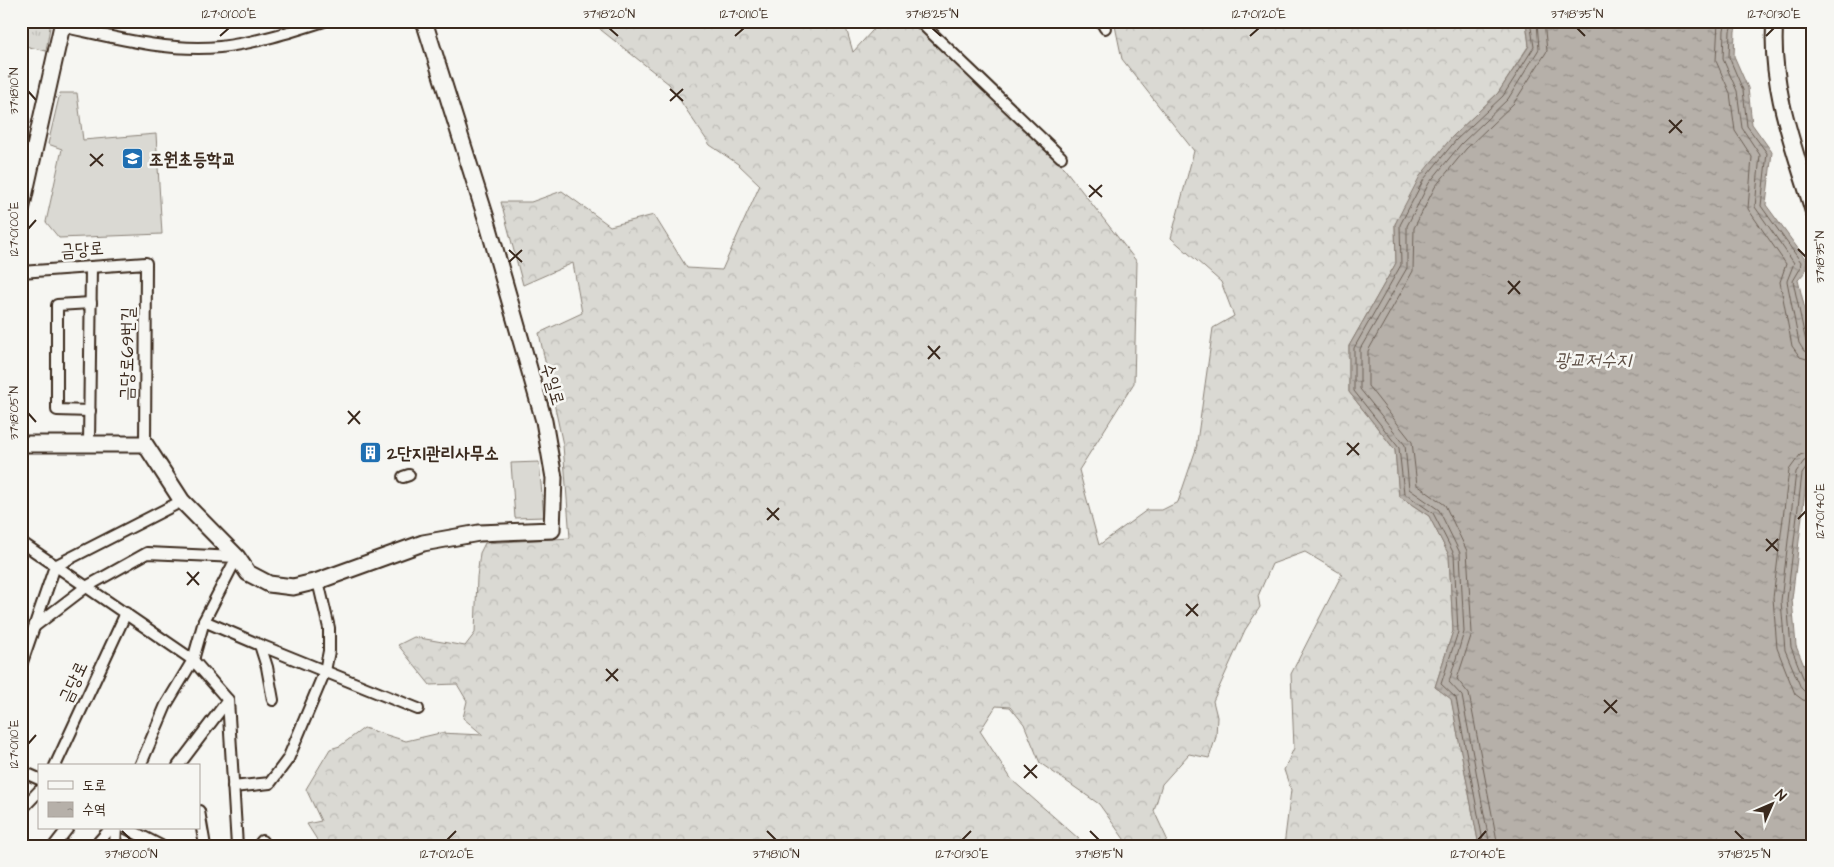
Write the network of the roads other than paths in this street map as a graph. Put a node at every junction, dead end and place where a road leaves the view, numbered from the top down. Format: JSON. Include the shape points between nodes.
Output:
{"nodes":[{"id":1,"x":324,"y":21,"type":"edge"},
{"id":2,"x":424,"y":21,"type":"edge"},
{"id":3,"x":919,"y":21,"type":"edge"},
{"id":4,"x":1775,"y":21,"type":"edge"},
{"id":5,"x":62,"y":23,"type":"edge"},
{"id":6,"x":1061,"y":157,"type":"dead end"},
{"id":7,"x":21,"y":210,"type":"edge"},
{"id":8,"x":1813,"y":210,"type":"edge"},
{"id":9,"x":146,"y":263,"type":"joint"},
{"id":10,"x":91,"y":267,"type":"junction"},
{"id":11,"x":21,"y":272,"type":"edge"},
{"id":12,"x":91,"y":303,"type":"junction"},
{"id":13,"x":90,"y":411,"type":"junction"},
{"id":14,"x":21,"y":444,"type":"edge"},
{"id":15,"x":89,"y":444,"type":"junction"},
{"id":16,"x":144,"y":444,"type":"junction"},
{"id":17,"x":182,"y":501,"type":"junction"},
{"id":18,"x":21,"y":542,"type":"edge"},
{"id":19,"x":237,"y":557,"type":"junction"},
{"id":20,"x":54,"y":566,"type":"junction"},
{"id":21,"x":318,"y":581,"type":"junction"},
{"id":22,"x":86,"y":587,"type":"junction"},
{"id":23,"x":126,"y":614,"type":"junction"},
{"id":24,"x":204,"y":621,"type":"junction"},
{"id":25,"x":35,"y":626,"type":"junction"},
{"id":26,"x":25,"y":637,"type":"edge"},
{"id":27,"x":260,"y":645,"type":"junction"},
{"id":28,"x":192,"y":660,"type":"junction"},
{"id":29,"x":21,"y":664,"type":"edge"},
{"id":30,"x":325,"y":671,"type":"junction"},
{"id":31,"x":228,"y":700,"type":"junction"},
{"id":32,"x":273,"y":700,"type":"dead end"},
{"id":33,"x":418,"y":709,"type":"dead end"},
{"id":34,"x":56,"y":764,"type":"edge"},
{"id":35,"x":141,"y":764,"type":"edge"},
{"id":36,"x":182,"y":764,"type":"edge"},
{"id":37,"x":21,"y":771,"type":"edge"},
{"id":38,"x":38,"y":779,"type":"edge"},
{"id":39,"x":233,"y":787,"type":"junction"},
{"id":40,"x":38,"y":792,"type":"edge"},
{"id":41,"x":21,"y":810,"type":"edge"},
{"id":42,"x":200,"y":817,"type":"edge"},
{"id":43,"x":66,"y":830,"type":"edge"},
{"id":44,"x":109,"y":830,"type":"edge"},
{"id":45,"x":116,"y":830,"type":"edge"},
{"id":46,"x":130,"y":830,"type":"edge"},
{"id":47,"x":54,"y":846,"type":"edge"},
{"id":48,"x":95,"y":846,"type":"edge"},
{"id":49,"x":115,"y":846,"type":"edge"},
{"id":50,"x":161,"y":846,"type":"edge"},
{"id":51,"x":205,"y":846,"type":"edge"},
{"id":52,"x":237,"y":846,"type":"edge"}],
"edges":[{"from":1,"to":5,"type":"street","via":[[268,38],[219,47],[155,46]]},
{"from":2,"to":21,"type":"street","name":"수일로","via":[[487,221],[544,421],[554,478],[552,530],[479,533],[423,543]]},
{"from":3,"to":6,"type":"street"},
{"from":4,"to":8,"type":"street","via":[[1774,50],[1781,98]]},
{"from":5,"to":7,"type":"street"},
{"from":9,"to":10,"type":"street","name":"금당로"},
{"from":9,"to":16,"type":"street","name":"금당로69번길"},
{"from":10,"to":11,"type":"street","name":"금당로"},
{"from":10,"to":12,"type":"street","name":"금당로69번길"},
{"from":12,"to":13,"type":"street","name":"금당로69번길"},
{"from":12,"to":13,"type":"street","via":[[57,305],[57,410]]},
{"from":13,"to":15,"type":"street","name":"금당로69번길"},
{"from":14,"to":15,"type":"street"},
{"from":15,"to":16,"type":"street"},
{"from":16,"to":17,"type":"street"},
{"from":17,"to":19,"type":"street"},
{"from":17,"to":20,"type":"street"},
{"from":18,"to":20,"type":"street"},
{"from":19,"to":21,"type":"street","via":[[248,573],[269,584],[293,586]]},
{"from":19,"to":22,"type":"street","via":[[147,553]]},
{"from":19,"to":24,"type":"street"},
{"from":20,"to":22,"type":"street"},
{"from":20,"to":25,"type":"street"},
{"from":21,"to":30,"type":"street","via":[[329,628]]},
{"from":22,"to":23,"type":"street"},
{"from":22,"to":25,"type":"street"},
{"from":23,"to":28,"type":"street"},
{"from":23,"to":34,"type":"street","name":"금당로"},
{"from":24,"to":27,"type":"street"},
{"from":24,"to":28,"type":"street"},
{"from":25,"to":26,"type":"street"},
{"from":26,"to":29,"type":"street"},
{"from":27,"to":30,"type":"street"},
{"from":27,"to":32,"type":"street"},
{"from":28,"to":31,"type":"street"},
{"from":28,"to":35,"type":"street","via":[[166,705]]},
{"from":30,"to":33,"type":"street"},
{"from":30,"to":39,"type":"street","via":[[288,759],[270,783]]},
{"from":31,"to":36,"type":"street"},
{"from":31,"to":39,"type":"street"},
{"from":37,"to":38,"type":"street"},
{"from":39,"to":52,"type":"street"},
{"from":40,"to":41,"type":"street"},
{"from":42,"to":51,"type":"street"},
{"from":43,"to":47,"type":"street"},
{"from":44,"to":48,"type":"street"},
{"from":45,"to":49,"type":"street"},
{"from":46,"to":50,"type":"street"}]}
